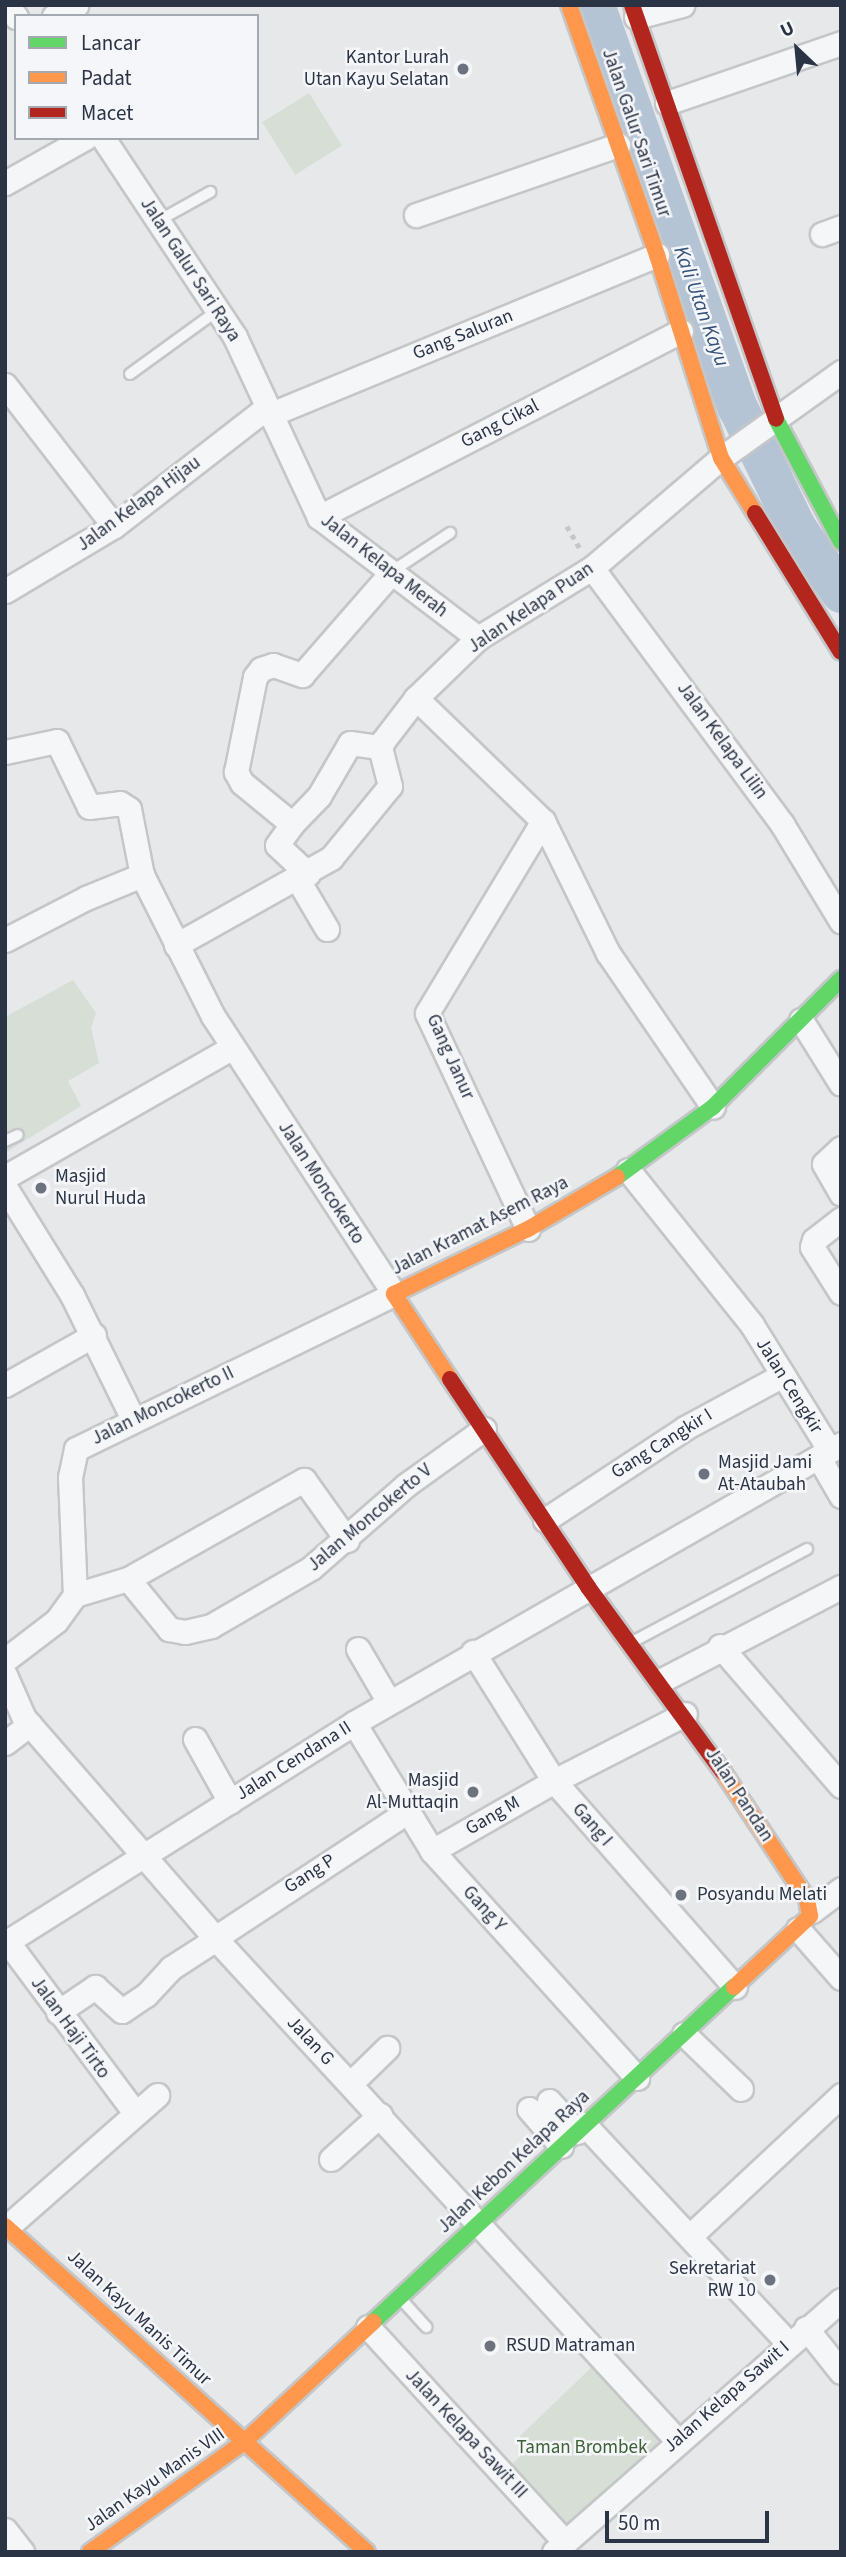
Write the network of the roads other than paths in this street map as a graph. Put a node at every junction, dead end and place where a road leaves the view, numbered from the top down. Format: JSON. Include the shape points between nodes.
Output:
{"nodes":[{"id":1,"x":77,"y":5,"type":"edge"},
{"id":2,"x":569,"y":5,"type":"edge"},
{"id":3,"x":682,"y":5,"type":"edge"},
{"id":4,"x":634,"y":11,"type":"edge"},
{"id":5,"x":58,"y":14,"type":"edge"},
{"id":6,"x":841,"y":43,"type":"edge"},
{"id":7,"x":667,"y":103,"type":"junction"},
{"id":8,"x":81,"y":140,"type":"edge"},
{"id":9,"x":104,"y":140,"type":"edge"},
{"id":10,"x":618,"y":145,"type":"junction"},
{"id":11,"x":5,"y":183,"type":"edge"},
{"id":12,"x":210,"y":192,"type":"dead end"},
{"id":13,"x":416,"y":215,"type":"dead end"},
{"id":14,"x":158,"y":221,"type":"junction"},
{"id":15,"x":657,"y":255,"type":"junction"},
{"id":16,"x":218,"y":310,"type":"junction"},
{"id":17,"x":681,"y":331,"type":"junction"},
{"id":18,"x":841,"y":372,"type":"edge"},
{"id":19,"x":130,"y":374,"type":"dead end"},
{"id":20,"x":5,"y":385,"type":"edge"},
{"id":21,"x":268,"y":414,"type":"junction"},
{"id":22,"x":771,"y":423,"type":"junction"},
{"id":23,"x":724,"y":456,"type":"junction"},
{"id":24,"x":319,"y":517,"type":"junction"},
{"id":25,"x":111,"y":528,"type":"junction"},
{"id":26,"x":450,"y":533,"type":"dead end"},
{"id":27,"x":841,"y":542,"type":"edge"},
{"id":28,"x":592,"y":568,"type":"junction"},
{"id":29,"x":391,"y":573,"type":"junction"},
{"id":30,"x":5,"y":591,"type":"edge"},
{"id":31,"x":478,"y":638,"type":"junction"},
{"id":32,"x":841,"y":652,"type":"edge"},
{"id":33,"x":416,"y":698,"type":"junction"},
{"id":34,"x":380,"y":747,"type":"junction"},
{"id":35,"x":5,"y":752,"type":"edge"},
{"id":36,"x":543,"y":821,"type":"junction"},
{"id":37,"x":292,"y":824,"type":"junction"},
{"id":38,"x":142,"y":875,"type":"junction"},
{"id":39,"x":303,"y":877,"type":"junction"},
{"id":40,"x":841,"y":921,"type":"edge"},
{"id":41,"x":327,"y":929,"type":"dead end"},
{"id":42,"x":5,"y":940,"type":"edge"},
{"id":43,"x":176,"y":945,"type":"junction"},
{"id":44,"x":841,"y":979,"type":"edge"},
{"id":45,"x":801,"y":1020,"type":"junction"},
{"id":46,"x":231,"y":1048,"type":"junction"},
{"id":47,"x":841,"y":1084,"type":"edge"},
{"id":48,"x":713,"y":1107,"type":"junction"},
{"id":49,"x":18,"y":1135,"type":"dead end"},
{"id":50,"x":5,"y":1141,"type":"edge"},
{"id":51,"x":841,"y":1149,"type":"edge"},
{"id":52,"x":628,"y":1170,"type":"junction"},
{"id":53,"x":5,"y":1177,"type":"edge"},
{"id":54,"x":5,"y":1186,"type":"edge"},
{"id":55,"x":841,"y":1193,"type":"edge"},
{"id":56,"x":841,"y":1219,"type":"edge"},
{"id":57,"x":528,"y":1229,"type":"junction"},
{"id":58,"x":841,"y":1293,"type":"edge"},
{"id":59,"x":394,"y":1294,"type":"junction"},
{"id":60,"x":94,"y":1335,"type":"junction"},
{"id":61,"x":783,"y":1374,"type":"junction"},
{"id":62,"x":5,"y":1385,"type":"edge"},
{"id":63,"x":133,"y":1419,"type":"junction"},
{"id":64,"x":484,"y":1429,"type":"junction"},
{"id":65,"x":830,"y":1451,"type":"edge"},
{"id":66,"x":841,"y":1496,"type":"edge"},
{"id":67,"x":545,"y":1520,"type":"junction"},
{"id":68,"x":347,"y":1540,"type":"junction"},
{"id":69,"x":807,"y":1549,"type":"dead end"},
{"id":70,"x":128,"y":1579,"type":"junction"},
{"id":71,"x":588,"y":1587,"type":"junction"},
{"id":72,"x":841,"y":1587,"type":"edge"},
{"id":73,"x":75,"y":1595,"type":"junction"},
{"id":74,"x":632,"y":1643,"type":"junction"},
{"id":75,"x":720,"y":1646,"type":"junction"},
{"id":76,"x":358,"y":1649,"type":"dead end"},
{"id":77,"x":476,"y":1657,"type":"junction"},
{"id":78,"x":5,"y":1660,"type":"edge"},
{"id":79,"x":5,"y":1675,"type":"edge"},
{"id":80,"x":662,"y":1680,"type":"junction"},
{"id":81,"x":389,"y":1702,"type":"junction"},
{"id":82,"x":685,"y":1714,"type":"junction"},
{"id":83,"x":354,"y":1723,"type":"junction"},
{"id":84,"x":30,"y":1724,"type":"junction"},
{"id":85,"x":195,"y":1739,"type":"dead end"},
{"id":86,"x":5,"y":1743,"type":"edge"},
{"id":87,"x":554,"y":1781,"type":"junction"},
{"id":88,"x":841,"y":1786,"type":"edge"},
{"id":89,"x":230,"y":1802,"type":"junction"},
{"id":90,"x":407,"y":1812,"type":"junction"},
{"id":91,"x":432,"y":1851,"type":"junction"},
{"id":92,"x":146,"y":1855,"type":"junction"},
{"id":93,"x":841,"y":1888,"type":"edge"},
{"id":94,"x":805,"y":1920,"type":"junction"},
{"id":95,"x":211,"y":1941,"type":"junction"},
{"id":96,"x":6,"y":1942,"type":"edge"},
{"id":97,"x":841,"y":1978,"type":"edge"},
{"id":98,"x":730,"y":1980,"type":"junction"},
{"id":99,"x":58,"y":2012,"type":"junction"},
{"id":100,"x":684,"y":2034,"type":"junction"},
{"id":101,"x":387,"y":2048,"type":"dead end"},
{"id":102,"x":637,"y":2078,"type":"junction"},
{"id":103,"x":350,"y":2084,"type":"junction"},
{"id":104,"x":741,"y":2089,"type":"dead end"},
{"id":105,"x":156,"y":2095,"type":"dead end"},
{"id":106,"x":841,"y":2095,"type":"edge"},
{"id":107,"x":539,"y":2105,"type":"dead end"},
{"id":108,"x":135,"y":2113,"type":"junction"},
{"id":109,"x":380,"y":2115,"type":"junction"},
{"id":110,"x":574,"y":2134,"type":"junction"},
{"id":111,"x":331,"y":2159,"type":"dead end"},
{"id":112,"x":479,"y":2222,"type":"junction"},
{"id":113,"x":12,"y":2231,"type":"edge"},
{"id":114,"x":690,"y":2236,"type":"junction"},
{"id":115,"x":5,"y":2256,"type":"edge"},
{"id":116,"x":399,"y":2297,"type":"junction"},
{"id":117,"x":841,"y":2300,"type":"edge"},
{"id":118,"x":368,"y":2326,"type":"junction"},
{"id":119,"x":426,"y":2327,"type":"dead end"},
{"id":120,"x":797,"y":2336,"type":"junction"},
{"id":121,"x":841,"y":2372,"type":"edge"},
{"id":122,"x":677,"y":2440,"type":"junction"},
{"id":123,"x":243,"y":2443,"type":"junction"},
{"id":124,"x":5,"y":2530,"type":"edge"},
{"id":125,"x":559,"y":2547,"type":"edge"},
{"id":126,"x":22,"y":2552,"type":"edge"},
{"id":127,"x":90,"y":2552,"type":"edge"},
{"id":128,"x":367,"y":2552,"type":"edge"}],
"edges":[{"from":1,"to":5,"type":"street"},
{"from":2,"to":10,"type":"street","name":"Jalan Galur Sari Timur"},
{"from":3,"to":4,"type":"street"},
{"from":4,"to":7,"type":"street","name":"Jalan Galur Sari Timur"},
{"from":6,"to":7,"type":"street"},
{"from":7,"to":22,"type":"street","name":"Jalan Galur Sari Timur"},
{"from":8,"to":11,"type":"street"},
{"from":9,"to":14,"type":"street","name":"Jalan Galur Sari Raya"},
{"from":10,"to":13,"type":"street"},
{"from":10,"to":15,"type":"street","name":"Jalan Galur Sari Timur"},
{"from":12,"to":14,"type":"lane"},
{"from":14,"to":16,"type":"street","name":"Jalan Galur Sari Raya"},
{"from":15,"to":17,"type":"street","name":"Jalan Galur Sari Timur"},
{"from":15,"to":21,"type":"street","name":"Gang Saluran"},
{"from":16,"to":19,"type":"lane"},
{"from":16,"to":21,"type":"street","name":"Jalan Galur Sari Raya","via":[[244,354]]},
{"from":17,"to":23,"type":"street","name":"Jalan Galur Sari Timur"},
{"from":17,"to":24,"type":"street","name":"Gang Cikal"},
{"from":18,"to":22,"type":"street","name":"Jalan Kelapa Puan"},
{"from":20,"to":25,"type":"street"},
{"from":21,"to":24,"type":"street","name":"Jalan Kelapa Merah"},
{"from":21,"to":25,"type":"street","name":"Jalan Kelapa Hijau"},
{"from":22,"to":23,"type":"street","name":"Jalan Kelapa Puan"},
{"from":22,"to":27,"type":"street","name":"Jalan Galur Sari Timur"},
{"from":23,"to":28,"type":"street","name":"Jalan Kelapa Puan"},
{"from":23,"to":32,"type":"street","name":"Jalan Galur Sari Timur"},
{"from":24,"to":29,"type":"street","name":"Jalan Kelapa Merah"},
{"from":25,"to":30,"type":"street","name":"Jalan Kelapa Hijau"},
{"from":26,"to":29,"type":"lane"},
{"from":28,"to":31,"type":"street","name":"Jalan Kelapa Puan"},
{"from":28,"to":40,"type":"street","name":"Jalan Kelapa Lilin","via":[[782,824]]},
{"from":29,"to":31,"type":"street","name":"Jalan Kelapa Merah"},
{"from":29,"to":37,"type":"street","via":[[302,675],[295,676],[277,665],[261,669],[256,677],[236,772],[242,783]]},
{"from":31,"to":33,"type":"street","name":"Jalan Kelapa Puan"},
{"from":33,"to":34,"type":"street","name":"Jalan Kelapa Puan"},
{"from":33,"to":36,"type":"street"},
{"from":34,"to":37,"type":"street","via":[[350,743],[318,796]]},
{"from":34,"to":39,"type":"street","via":[[390,786],[348,842]]},
{"from":35,"to":38,"type":"street","name":"Jalan Moncokerto","via":[[61,743],[89,807],[120,803],[129,808]]},
{"from":36,"to":48,"type":"street","via":[[607,953]]},
{"from":36,"to":57,"type":"street","name":"Gang Janur","via":[[427,1013]]},
{"from":37,"to":39,"type":"street","via":[[277,845]]},
{"from":38,"to":42,"type":"street"},
{"from":38,"to":43,"type":"street","name":"Jalan Moncokerto"},
{"from":39,"to":41,"type":"street"},
{"from":39,"to":43,"type":"street"},
{"from":43,"to":46,"type":"street","name":"Jalan Moncokerto"},
{"from":44,"to":45,"type":"street","name":"Jalan Kramat Asem Raya"},
{"from":45,"to":47,"type":"street"},
{"from":45,"to":48,"type":"street","name":"Jalan Kramat Asem Raya"},
{"from":46,"to":53,"type":"street"},
{"from":46,"to":59,"type":"street","name":"Jalan Moncokerto"},
{"from":48,"to":52,"type":"street","name":"Jalan Kramat Asem Raya"},
{"from":49,"to":50,"type":"lane"},
{"from":51,"to":55,"type":"street","via":[[824,1164]]},
{"from":52,"to":57,"type":"street","name":"Jalan Kramat Asem Raya"},
{"from":52,"to":61,"type":"street","name":"Jalan Cengkir","via":[[752,1325]]},
{"from":54,"to":60,"type":"street"},
{"from":56,"to":58,"type":"street","via":[[814,1240],[812,1247]]},
{"from":57,"to":59,"type":"street","name":"Jalan Kramat Asem Raya"},
{"from":59,"to":63,"type":"street","name":"Jalan Moncokerto II"},
{"from":59,"to":64,"type":"street","name":"Jalan Moncokerto"},
{"from":60,"to":62,"type":"street"},
{"from":60,"to":63,"type":"street"},
{"from":61,"to":65,"type":"street","name":"Jalan Cengkir"},
{"from":61,"to":67,"type":"street","name":"Gang Cangkir I","via":[[685,1427]]},
{"from":63,"to":73,"type":"street","name":"Jalan Moncokerto II","via":[[76,1449],[71,1457]]},
{"from":64,"to":67,"type":"street","name":"Jalan Moncokerto"},
{"from":64,"to":68,"type":"street","name":"Jalan Moncokerto V","via":[[406,1485]]},
{"from":65,"to":66,"type":"street"},
{"from":65,"to":71,"type":"street","name":"Jalan Cengkir"},
{"from":67,"to":71,"type":"street","name":"Jalan Moncokerto"},
{"from":68,"to":70,"type":"street","name":"Jalan Moncokerto V","via":[[277,1589],[195,1631],[169,1629]]},
{"from":68,"to":70,"type":"street","via":[[304,1480]]},
{"from":69,"to":74,"type":"lane"},
{"from":70,"to":73,"type":"street"},
{"from":71,"to":74,"type":"street","name":"Jalan Pandan"},
{"from":71,"to":77,"type":"street","name":"Jalan Cendana II"},
{"from":72,"to":75,"type":"street"},
{"from":73,"to":78,"type":"street","via":[[56,1621]]},
{"from":74,"to":80,"type":"street","name":"Jalan Pandan"},
{"from":75,"to":80,"type":"street"},
{"from":75,"to":88,"type":"street"},
{"from":76,"to":81,"type":"street"},
{"from":77,"to":81,"type":"street","name":"Jalan Cendana II"},
{"from":77,"to":87,"type":"street","name":"Gang I"},
{"from":79,"to":84,"type":"street","name":"Jalan G","via":[[16,1705]]},
{"from":80,"to":82,"type":"street","name":"Jalan Pandan"},
{"from":81,"to":83,"type":"street","name":"Jalan Cendana II"},
{"from":82,"to":87,"type":"street","name":"Gang M"},
{"from":82,"to":94,"type":"street","name":"Jalan Pandan"},
{"from":83,"to":89,"type":"street","name":"Jalan Cendana II"},
{"from":83,"to":90,"type":"street","name":"Gang Y"},
{"from":84,"to":86,"type":"street"},
{"from":84,"to":92,"type":"street","name":"Jalan G"},
{"from":85,"to":89,"type":"street"},
{"from":87,"to":91,"type":"street","name":"Gang M"},
{"from":87,"to":98,"type":"street","name":"Gang I"},
{"from":89,"to":92,"type":"street","name":"Jalan Cendana II"},
{"from":90,"to":91,"type":"street","name":"Gang Y"},
{"from":90,"to":95,"type":"street","name":"Gang P"},
{"from":91,"to":102,"type":"street","name":"Gang Y"},
{"from":92,"to":95,"type":"street","name":"Jalan G"},
{"from":92,"to":96,"type":"street","name":"Jalan Cendana II"},
{"from":93,"to":94,"type":"street"},
{"from":94,"to":97,"type":"street"},
{"from":94,"to":98,"type":"street","name":"Jalan Kebon Kelapa Raya"},
{"from":95,"to":99,"type":"street","name":"Gang P","via":[[171,1968],[127,2009],[118,2011],[91,1988]]},
{"from":95,"to":103,"type":"street","name":"Jalan G"},
{"from":96,"to":99,"type":"street","name":"Jalan Haji Tirto"},
{"from":98,"to":100,"type":"street","name":"Jalan Kebon Kelapa Raya"},
{"from":99,"to":108,"type":"street","name":"Jalan Haji Tirto"},
{"from":100,"to":102,"type":"street","name":"Jalan Kebon Kelapa Raya"},
{"from":100,"to":104,"type":"street"},
{"from":101,"to":103,"type":"street"},
{"from":102,"to":110,"type":"street","name":"Jalan Kebon Kelapa Raya"},
{"from":103,"to":109,"type":"street","name":"Jalan G"},
{"from":105,"to":108,"type":"street"},
{"from":106,"to":114,"type":"street"},
{"from":107,"to":110,"type":"street"},
{"from":108,"to":113,"type":"street"},
{"from":109,"to":111,"type":"street"},
{"from":109,"to":112,"type":"street","name":"Jalan G"},
{"from":110,"to":112,"type":"street","name":"Jalan Kebon Kelapa Raya"},
{"from":110,"to":114,"type":"street"},
{"from":112,"to":116,"type":"street","name":"Jalan Kebon Kelapa Raya"},
{"from":112,"to":122,"type":"street","name":"Jalan G"},
{"from":113,"to":115,"type":"street"},
{"from":113,"to":123,"type":"street","name":"Jalan Kayu Manis Timur"},
{"from":114,"to":120,"type":"street"},
{"from":116,"to":118,"type":"street","name":"Jalan Kebon Kelapa Raya"},
{"from":116,"to":119,"type":"lane"},
{"from":117,"to":120,"type":"street","name":"Jalan Kelapa Sawit I"},
{"from":118,"to":123,"type":"street","name":"Jalan Kebon Kelapa Raya"},
{"from":118,"to":125,"type":"street","name":"Jalan Kelapa Sawit III"},
{"from":120,"to":121,"type":"street"},
{"from":120,"to":122,"type":"street","name":"Jalan Kelapa Sawit I"},
{"from":122,"to":125,"type":"street","name":"Jalan Kelapa Sawit I"},
{"from":123,"to":127,"type":"street","name":"Jalan Kayu Manis VIII"},
{"from":123,"to":128,"type":"street","name":"Jalan Kayu Manis Timur"},
{"from":124,"to":126,"type":"street"}]}
